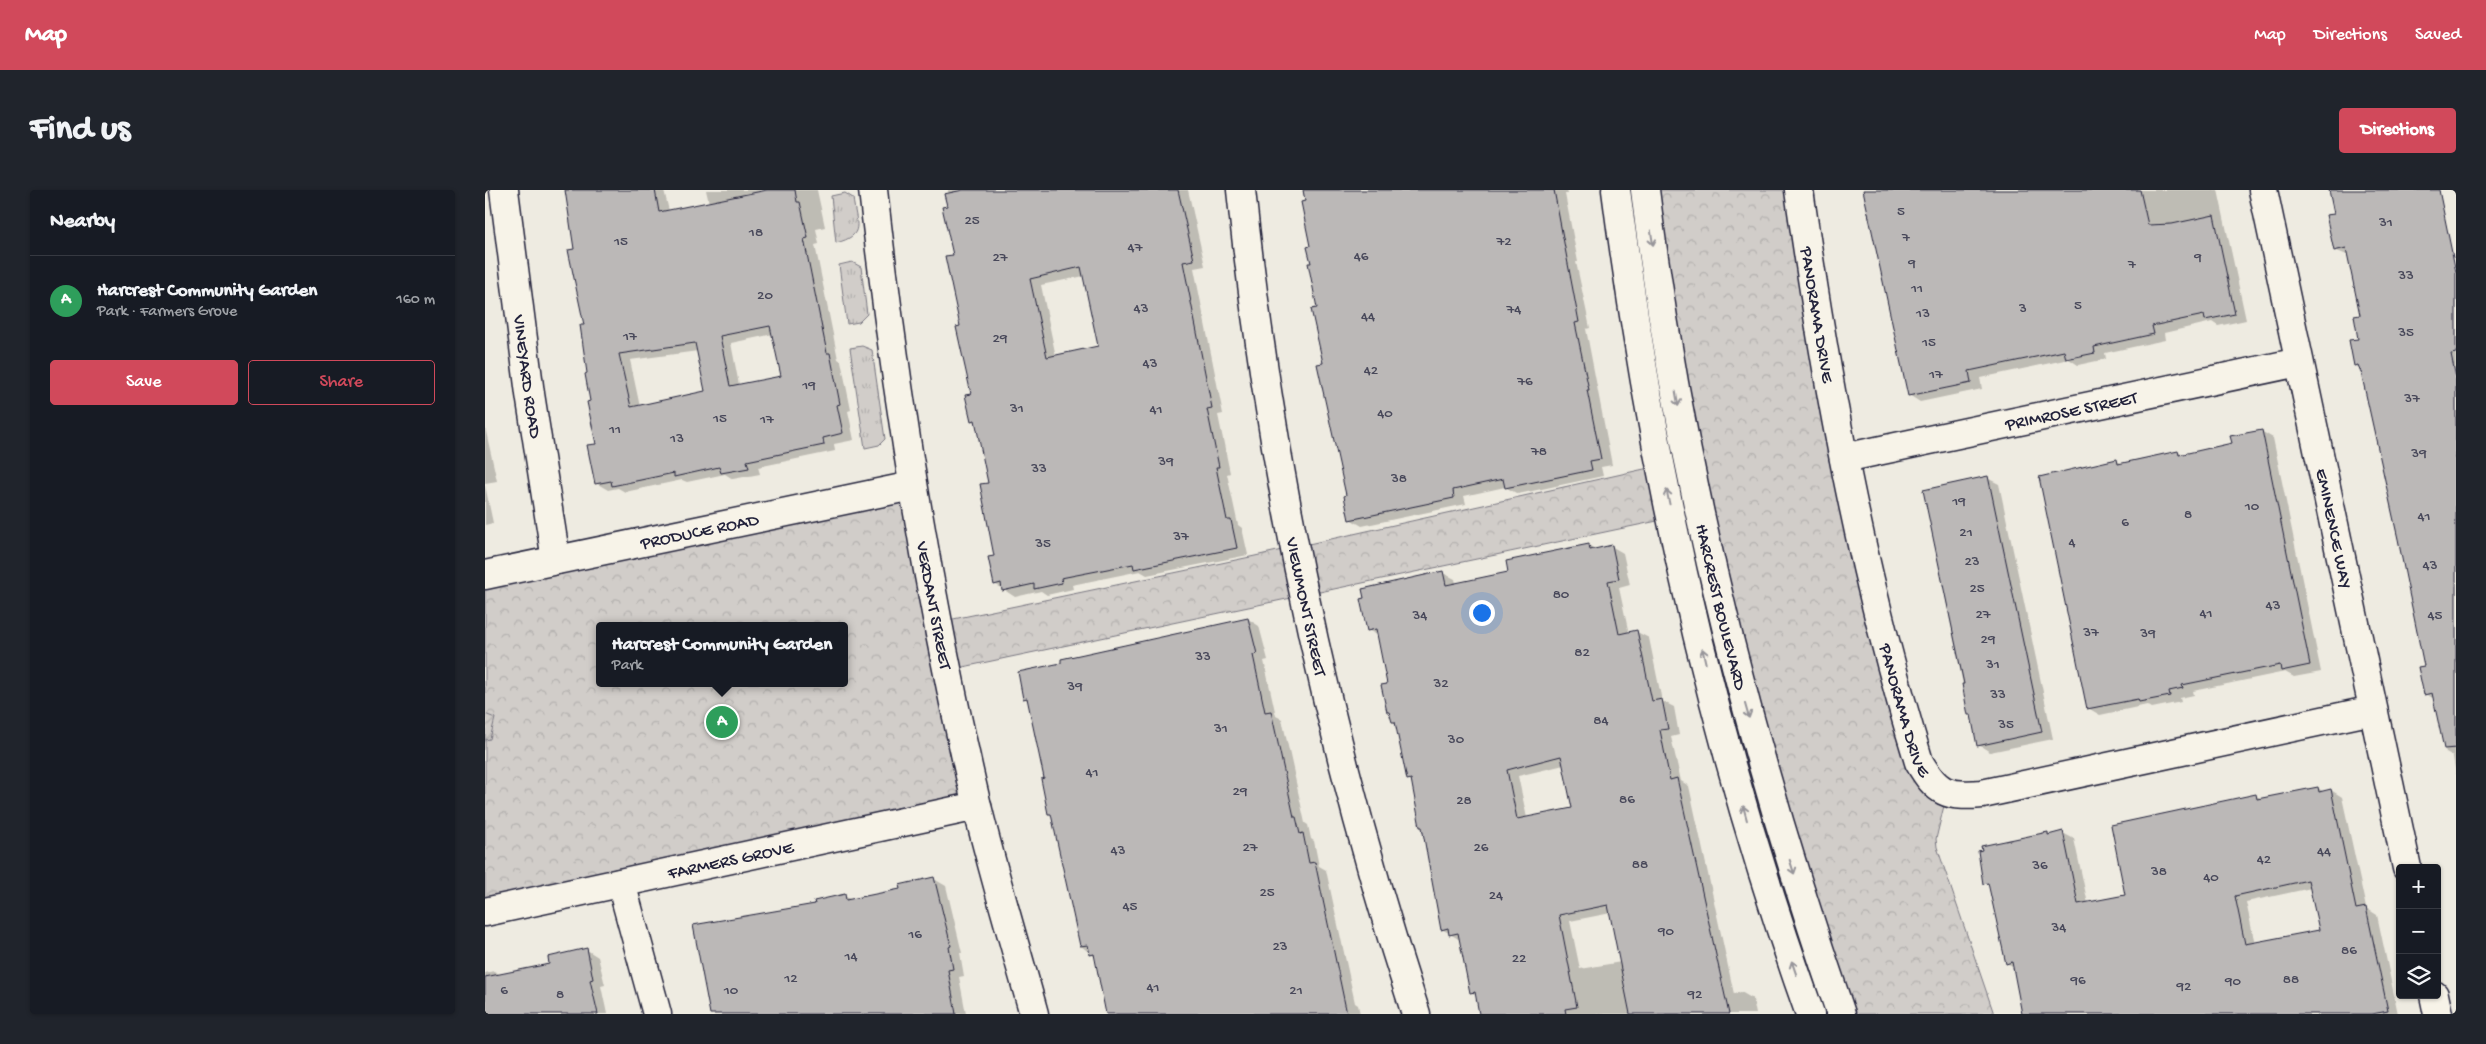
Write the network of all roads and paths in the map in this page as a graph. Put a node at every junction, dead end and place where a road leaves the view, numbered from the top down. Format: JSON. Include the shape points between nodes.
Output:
{"nodes":[{"id":1,"x":504,"y":190,"type":"edge"},
{"id":2,"x":873,"y":190,"type":"edge"},
{"id":3,"x":1241,"y":190,"type":"edge"},
{"id":4,"x":1616,"y":190,"type":"edge"},
{"id":5,"x":1645,"y":190,"type":"edge"},
{"id":6,"x":1799,"y":190,"type":"edge"},
{"id":7,"x":2263,"y":190,"type":"edge"},
{"id":8,"x":2299,"y":362,"type":"junction"},
{"id":9,"x":1844,"y":458,"type":"junction"},
{"id":10,"x":913,"y":486,"type":"junction"},
{"id":11,"x":556,"y":560,"type":"junction"},
{"id":12,"x":485,"y":575,"type":"edge"},
{"id":13,"x":2373,"y":710,"type":"junction"},
{"id":14,"x":977,"y":806,"type":"junction"},
{"id":15,"x":2406,"y":864,"type":"edge"},
{"id":16,"x":621,"y":883,"type":"junction"},
{"id":17,"x":485,"y":912,"type":"edge"},
{"id":18,"x":2435,"y":999,"type":"edge"},
{"id":19,"x":657,"y":1014,"type":"edge"},
{"id":20,"x":1034,"y":1014,"type":"edge"},
{"id":21,"x":1416,"y":1014,"type":"edge"},
{"id":22,"x":1810,"y":1014,"type":"edge"},
{"id":23,"x":1841,"y":1014,"type":"edge"},
{"id":24,"x":2437,"y":1014,"type":"edge"}],
"edges":[{"from":1,"to":11,"type":"street","name":"VINEYARD ROAD","via":[[530,394]]},
{"from":2,"to":10,"type":"street","name":"VERDANT STREET","via":[[889,329]]},
{"from":3,"to":21,"type":"street","name":"VIEWMONT STREET","via":[[1249,266],[1300,572],[1355,809]]},
{"from":22,"to":4,"type":"street","name":"HARCREST BOULEVARD","one_way":true,"via":[[1749,826],[1687,587],[1644,375]]},
{"from":5,"to":23,"type":"street","name":"HARCREST BOULEVARD","one_way":true,"via":[[1680,413],[1718,595],[1785,845]]},
{"from":6,"to":9,"type":"street","name":"PANORAMA DRIVE","via":[[1816,313]]},
{"from":7,"to":8,"type":"street","name":"EMINENCE WAY"},
{"from":8,"to":9,"type":"street","name":"PRIMROSE STREET"},
{"from":8,"to":13,"type":"street","name":"EMINENCE WAY"},
{"from":9,"to":13,"type":"street","name":"PANORAMA DRIVE","via":[[1873,593],[1915,749],[1931,781],[1947,793],[1957,796],[1982,794]]},
{"from":10,"to":11,"type":"street","name":"PRODUCE ROAD"},
{"from":10,"to":14,"type":"street","name":"VERDANT STREET"},
{"from":11,"to":12,"type":"street","name":"PRODUCE ROAD"},
{"from":13,"to":15,"type":"street","name":"EMINENCE WAY"},
{"from":14,"to":16,"type":"street","name":"FARMERS GROVE"},
{"from":14,"to":20,"type":"street","name":"VERDANT STREET"},
{"from":16,"to":17,"type":"street","name":"FARMERS GROVE"},
{"from":16,"to":19,"type":"street"},
{"from":18,"to":24,"type":"street"}]}
